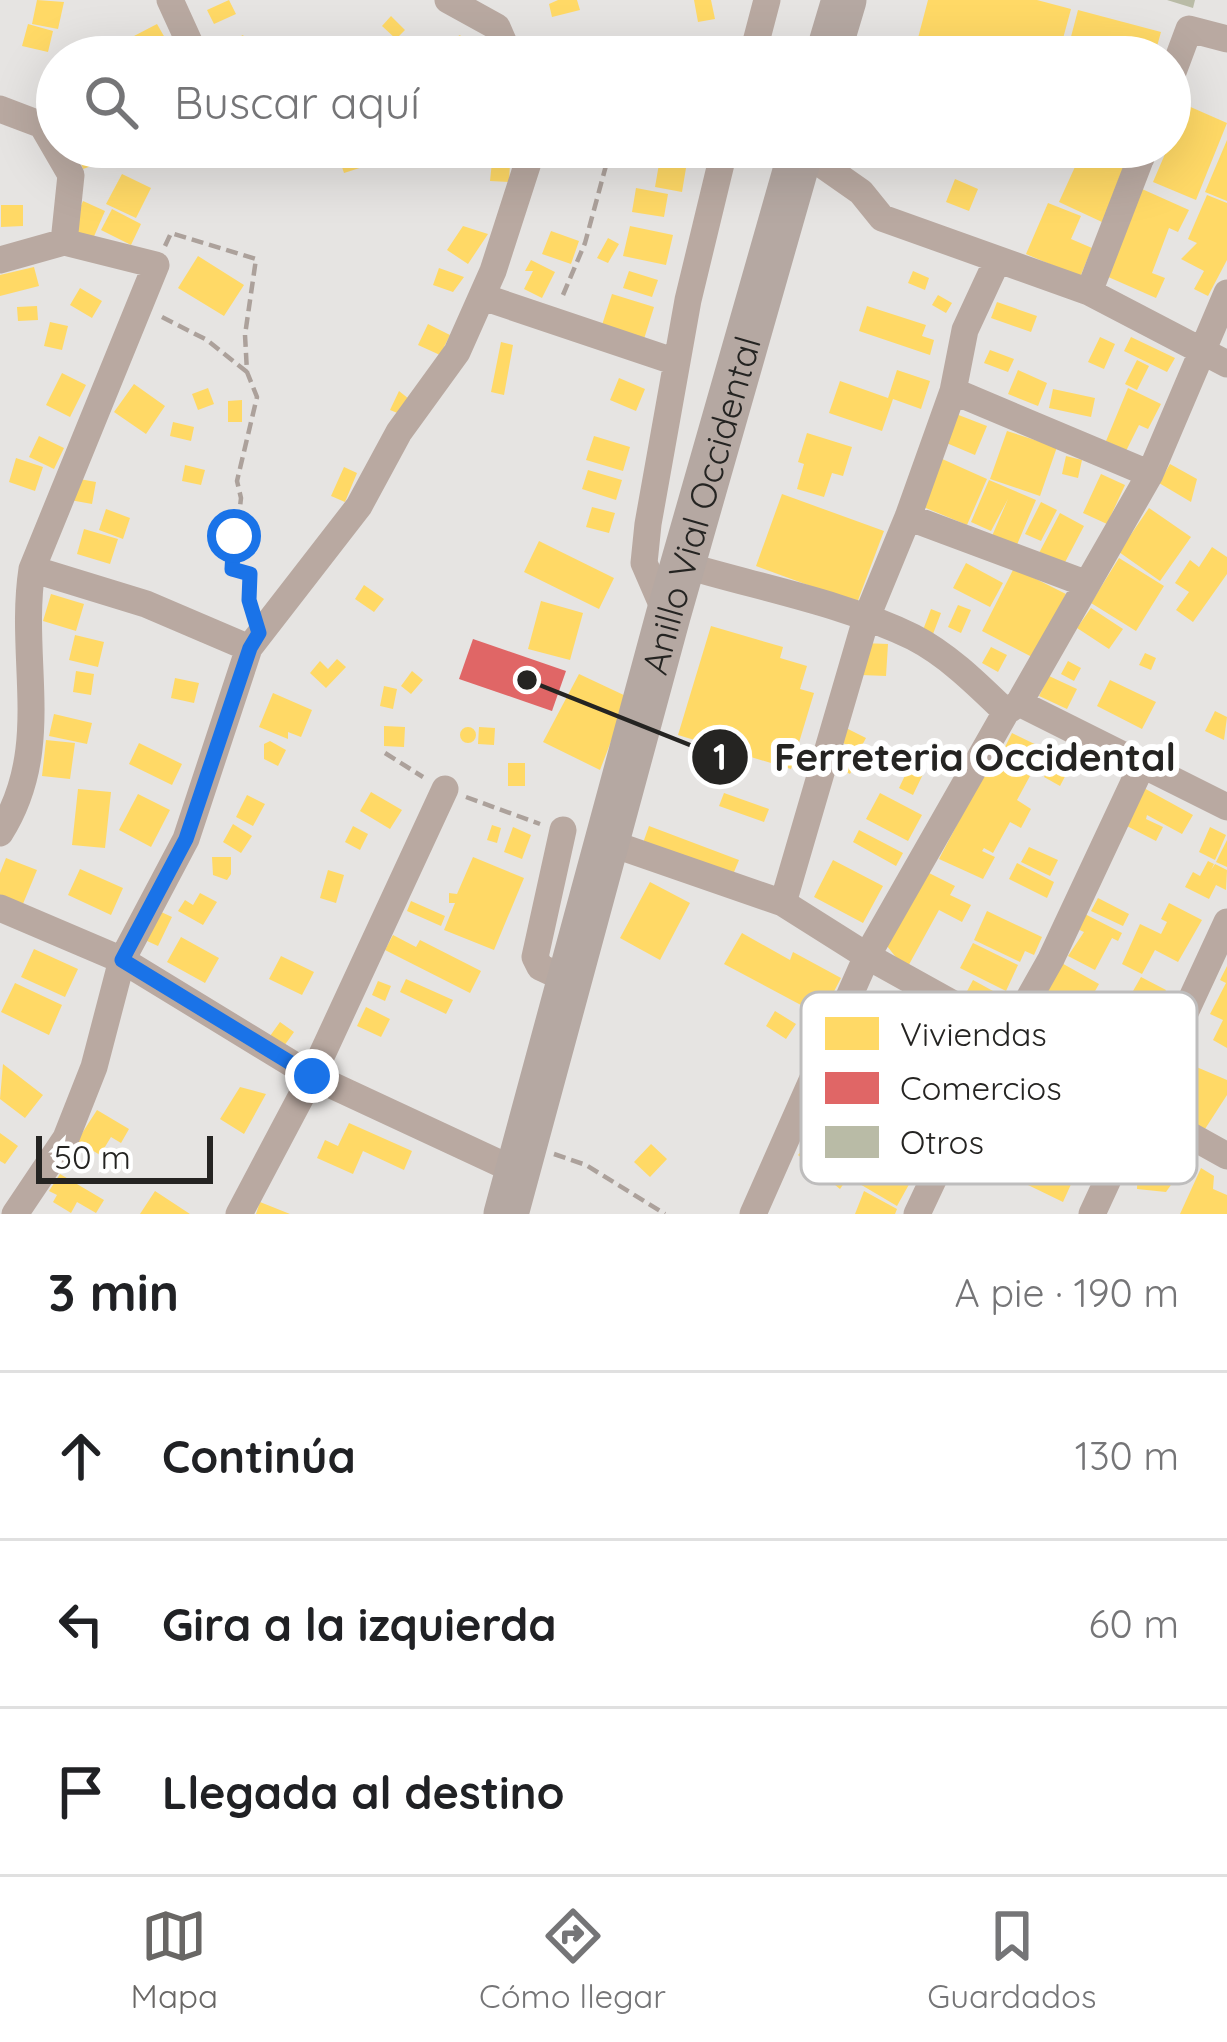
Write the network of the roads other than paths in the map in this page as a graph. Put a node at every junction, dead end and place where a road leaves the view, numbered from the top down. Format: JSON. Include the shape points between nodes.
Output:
{"nodes":[{"id":1,"x":170,"y":0,"type":"edge"},
{"id":2,"x":448,"y":0,"type":"edge"},
{"id":3,"x":767,"y":0,"type":"edge"},
{"id":4,"x":844,"y":0,"type":"edge"},
{"id":5,"x":186,"y":36,"type":"edge"},
{"id":6,"x":501,"y":36,"type":"edge"},
{"id":7,"x":758,"y":36,"type":"edge"},
{"id":8,"x":838,"y":36,"type":"edge"},
{"id":9,"x":1186,"y":36,"type":"edge"},
{"id":10,"x":1227,"y":39,"type":"edge"},
{"id":11,"x":0,"y":109,"type":"edge"},
{"id":12,"x":36,"y":123,"type":"edge"},
{"id":13,"x":67,"y":168,"type":"edge"},
{"id":14,"x":526,"y":168,"type":"edge"},
{"id":15,"x":720,"y":168,"type":"edge"},
{"id":16,"x":796,"y":168,"type":"edge"},
{"id":17,"x":829,"y":168,"type":"edge"},
{"id":18,"x":1137,"y":168,"type":"edge"},
{"id":19,"x":64,"y":242,"type":"junction"},
{"id":20,"x":0,"y":260,"type":"edge"},
{"id":21,"x":998,"y":261,"type":"junction"},
{"id":22,"x":1089,"y":292,"type":"junction"},
{"id":23,"x":1227,"y":293,"type":"edge"},
{"id":24,"x":483,"y":297,"type":"junction"},
{"id":25,"x":1200,"y":352,"type":"junction"},
{"id":26,"x":676,"y":362,"type":"junction"},
{"id":27,"x":1227,"y":364,"type":"edge"},
{"id":28,"x":953,"y":392,"type":"junction"},
{"id":29,"x":1150,"y":474,"type":"junction"},
{"id":30,"x":908,"y":517,"type":"junction"},
{"id":31,"x":684,"y":565,"type":"junction"},
{"id":32,"x":32,"y":569,"type":"junction"},
{"id":33,"x":1087,"y":584,"type":"junction"},
{"id":34,"x":668,"y":616,"type":"junction"},
{"id":35,"x":866,"y":619,"type":"junction"},
{"id":36,"x":254,"y":640,"type":"junction"},
{"id":37,"x":1012,"y":707,"type":"junction"},
{"id":38,"x":1142,"y":765,"type":"junction"},
{"id":39,"x":445,"y":789,"type":"road end"},
{"id":40,"x":1227,"y":807,"type":"edge"},
{"id":41,"x":563,"y":830,"type":"road end"},
{"id":42,"x":0,"y":833,"type":"edge"},
{"id":43,"x":607,"y":842,"type":"junction"},
{"id":44,"x":783,"y":904,"type":"junction"},
{"id":45,"x":0,"y":908,"type":"edge"},
{"id":46,"x":1227,"y":922,"type":"edge"},
{"id":47,"x":868,"y":956,"type":"junction"},
{"id":48,"x":122,"y":960,"type":"junction"},
{"id":49,"x":570,"y":981,"type":"junction"},
{"id":50,"x":852,"y":992,"type":"edge"},
{"id":51,"x":931,"y":992,"type":"edge"},
{"id":52,"x":1031,"y":992,"type":"edge"},
{"id":53,"x":1195,"y":992,"type":"edge"},
{"id":54,"x":312,"y":1076,"type":"junction"},
{"id":55,"x":801,"y":1106,"type":"edge"},
{"id":56,"x":1197,"y":1139,"type":"edge"},
{"id":57,"x":1227,"y":1156,"type":"edge"},
{"id":58,"x":515,"y":1176,"type":"edge"},
{"id":59,"x":932,"y":1184,"type":"edge"},
{"id":60,"x":1106,"y":1184,"type":"edge"},
{"id":61,"x":15,"y":1214,"type":"edge"},
{"id":62,"x":239,"y":1214,"type":"edge"},
{"id":63,"x":753,"y":1214,"type":"edge"},
{"id":64,"x":917,"y":1214,"type":"edge"},
{"id":65,"x":1092,"y":1214,"type":"edge"}],
"edges":[{"from":1,"to":5,"type":"street"},
{"from":2,"to":6,"type":"street"},
{"from":3,"to":7,"type":"street"},
{"from":4,"to":8,"type":"highway"},
{"from":9,"to":10,"type":"street","via":[[1189,29]]},
{"from":11,"to":12,"type":"street"},
{"from":13,"to":19,"type":"street"},
{"from":14,"to":24,"type":"street"},
{"from":15,"to":26,"type":"street"},
{"from":16,"to":31,"type":"highway","name":"Anillo Vial Occidental"},
{"from":17,"to":21,"type":"street","via":[[882,218]]},
{"from":18,"to":22,"type":"street"},
{"from":19,"to":20,"type":"street"},
{"from":19,"to":32,"type":"street","via":[[156,265]]},
{"from":21,"to":22,"type":"street"},
{"from":21,"to":28,"type":"street","via":[[965,330]]},
{"from":22,"to":25,"type":"street"},
{"from":23,"to":25,"type":"street"},
{"from":24,"to":26,"type":"street"},
{"from":24,"to":36,"type":"street","via":[[359,506]]},
{"from":25,"to":27,"type":"street"},
{"from":25,"to":29,"type":"street"},
{"from":26,"to":34,"type":"street","via":[[644,563]]},
{"from":28,"to":29,"type":"street"},
{"from":28,"to":30,"type":"street"},
{"from":29,"to":33,"type":"street"},
{"from":30,"to":33,"type":"street"},
{"from":30,"to":35,"type":"street"},
{"from":31,"to":34,"type":"highway","name":"Anillo Vial Occidental"},
{"from":31,"to":35,"type":"street"},
{"from":32,"to":36,"type":"street"},
{"from":32,"to":42,"type":"street","via":[[30,757],[19,804]]},
{"from":33,"to":37,"type":"street"},
{"from":34,"to":43,"type":"highway","name":"Anillo Vial Occidental"},
{"from":35,"to":37,"type":"street","via":[[914,638]]},
{"from":35,"to":44,"type":"street"},
{"from":36,"to":48,"type":"street","via":[[186,839]]},
{"from":37,"to":38,"type":"street"},
{"from":37,"to":47,"type":"street"},
{"from":38,"to":40,"type":"street"},
{"from":38,"to":52,"type":"street"},
{"from":39,"to":54,"type":"street"},
{"from":41,"to":49,"type":"street","via":[[535,957]]},
{"from":43,"to":44,"type":"street"},
{"from":43,"to":49,"type":"highway","name":"Anillo Vial Occidental"},
{"from":44,"to":47,"type":"street"},
{"from":45,"to":48,"type":"street"},
{"from":46,"to":53,"type":"street"},
{"from":47,"to":50,"type":"street"},
{"from":47,"to":51,"type":"street"},
{"from":48,"to":54,"type":"street"},
{"from":48,"to":61,"type":"street","via":[[66,1138]]},
{"from":49,"to":58,"type":"highway","name":"Anillo Vial Occidental"},
{"from":54,"to":58,"type":"street"},
{"from":54,"to":62,"type":"street"},
{"from":55,"to":63,"type":"street"},
{"from":56,"to":57,"type":"street"},
{"from":59,"to":64,"type":"street"},
{"from":60,"to":65,"type":"street"}]}
